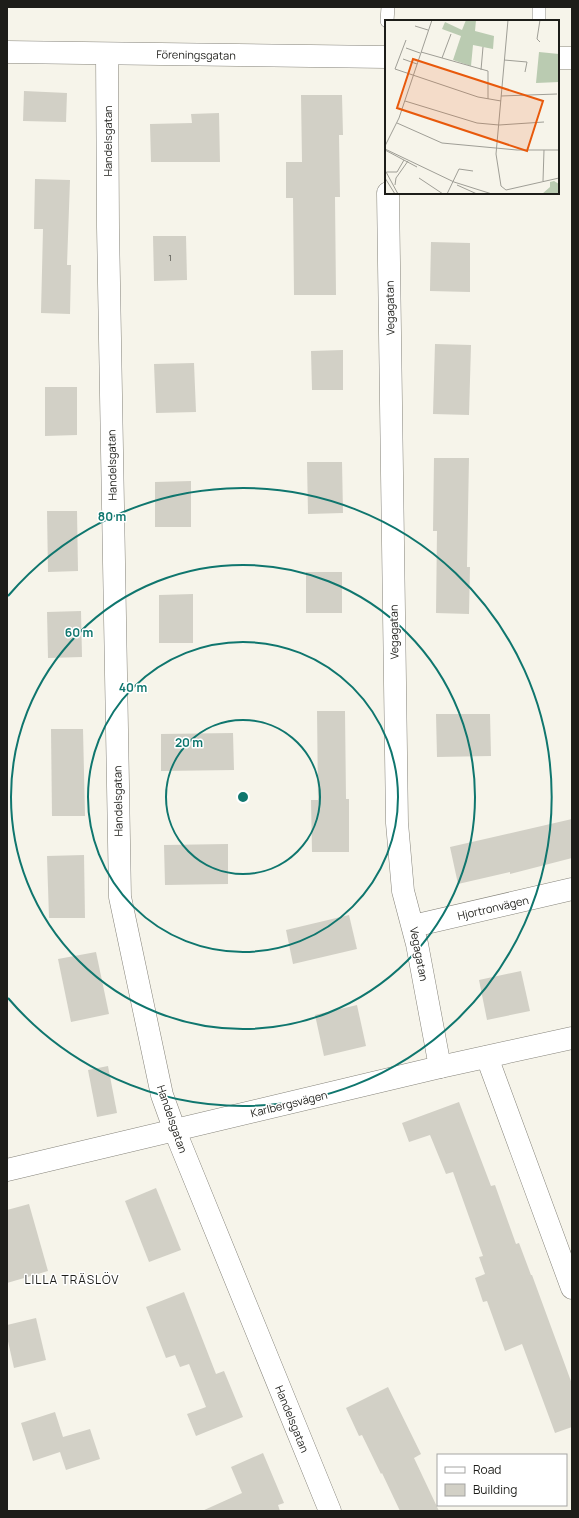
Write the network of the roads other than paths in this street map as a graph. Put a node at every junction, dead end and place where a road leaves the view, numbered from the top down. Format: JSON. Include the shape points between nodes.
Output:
{"nodes":[{"id":1,"x":388,"y":7,"type":"edge"},
{"id":2,"x":539,"y":7,"type":"edge"},
{"id":3,"x":387,"y":20,"type":"edge"},
{"id":4,"x":539,"y":20,"type":"edge"},
{"id":5,"x":7,"y":52,"type":"edge"},
{"id":6,"x":107,"y":54,"type":"junction"},
{"id":7,"x":385,"y":57,"type":"edge"},
{"id":8,"x":559,"y":58,"type":"edge"},
{"id":9,"x":572,"y":58,"type":"edge"},
{"id":10,"x":388,"y":194,"type":"edge"},
{"id":11,"x":572,"y":889,"type":"edge"},
{"id":12,"x":414,"y":926,"type":"junction"},
{"id":13,"x":572,"y":1038,"type":"edge"},
{"id":14,"x":487,"y":1057,"type":"junction"},
{"id":15,"x":440,"y":1067,"type":"junction"},
{"id":16,"x":175,"y":1131,"type":"junction"},
{"id":17,"x":7,"y":1170,"type":"edge"},
{"id":18,"x":572,"y":1288,"type":"edge"},
{"id":19,"x":330,"y":1511,"type":"edge"}],
"edges":[{"from":1,"to":3,"type":"lane"},
{"from":2,"to":4,"type":"lane"},
{"from":5,"to":6,"type":"street","name":"Föreningsgatan"},
{"from":6,"to":7,"type":"street","name":"Föreningsgatan"},
{"from":6,"to":16,"type":"street","name":"Handelsgatan","via":[[120,897],[162,1095]]},
{"from":8,"to":9,"type":"street"},
{"from":10,"to":12,"type":"street","name":"Vegagatan","via":[[397,823],[403,891]]},
{"from":11,"to":12,"type":"street","name":"Hjortronvägen"},
{"from":12,"to":15,"type":"street","name":"Vegagatan"},
{"from":13,"to":14,"type":"street","name":"Karlbergsvägen"},
{"from":14,"to":15,"type":"street","name":"Karlbergsvägen"},
{"from":14,"to":18,"type":"street"},
{"from":15,"to":16,"type":"street","name":"Karlbergsvägen"},
{"from":16,"to":17,"type":"street","name":"Karlbergsvägen"},
{"from":16,"to":19,"type":"street","name":"Handelsgatan"}]}
